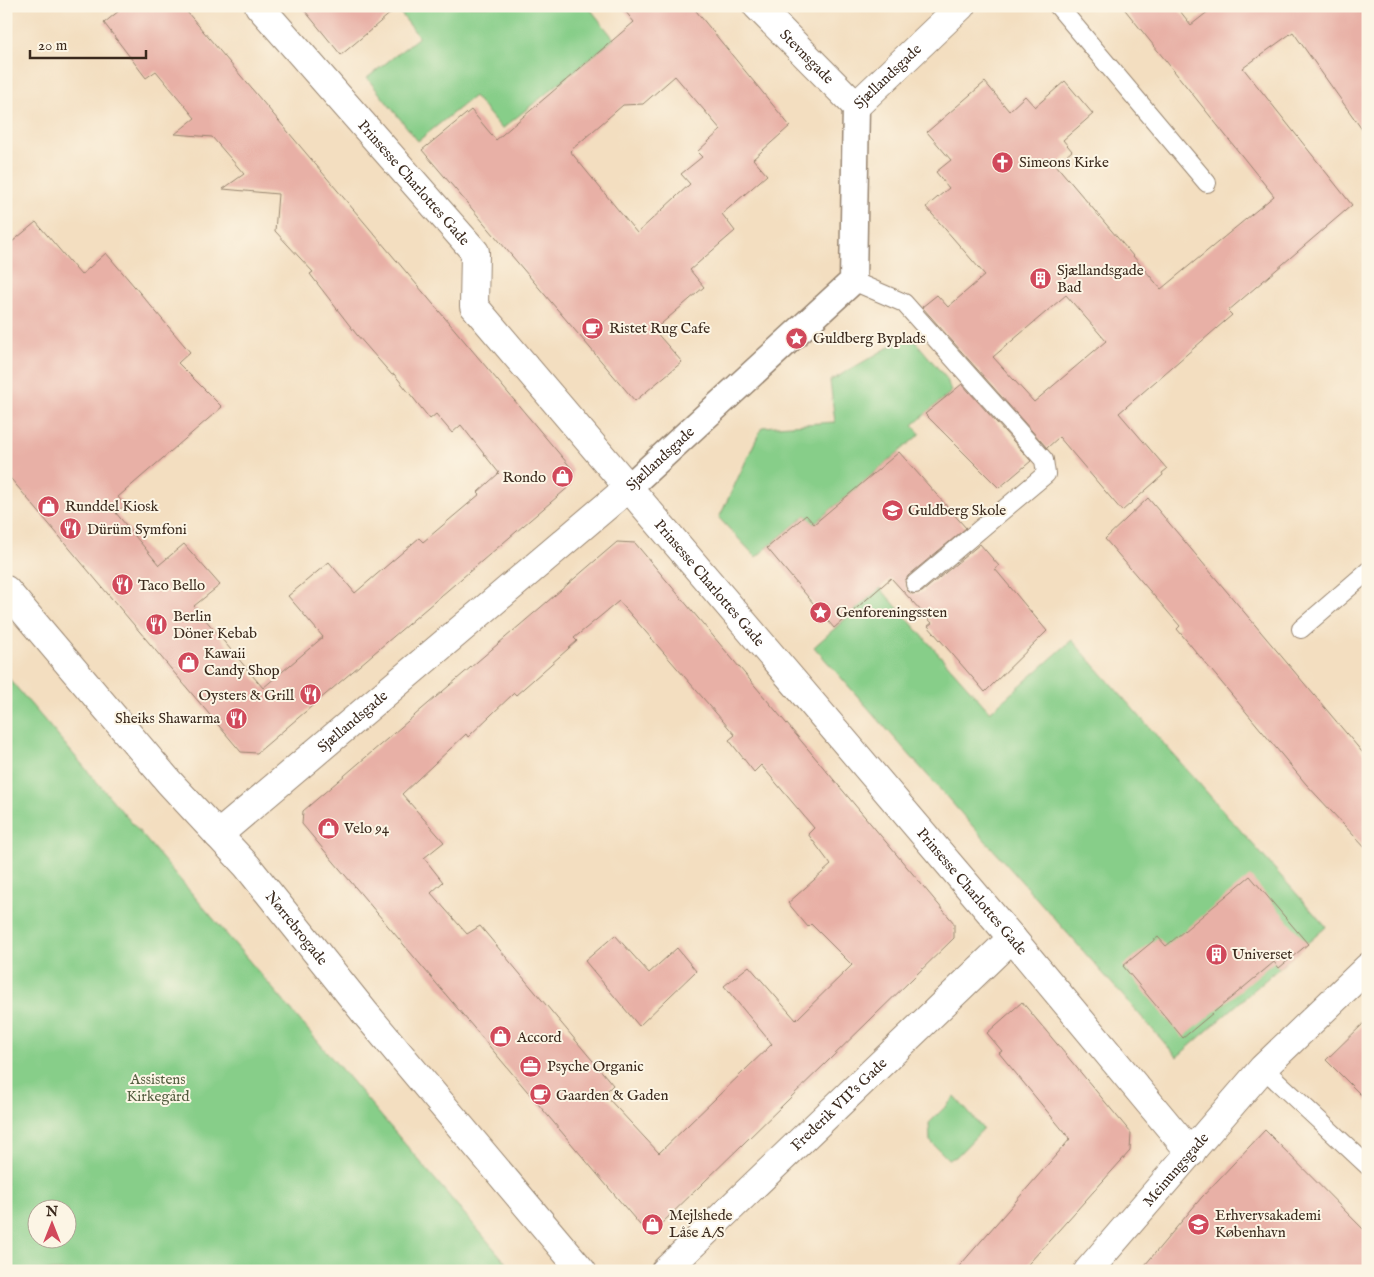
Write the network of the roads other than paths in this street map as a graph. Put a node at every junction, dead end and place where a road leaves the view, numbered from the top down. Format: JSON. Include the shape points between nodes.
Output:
{"nodes":[{"id":1,"x":259,"y":6,"type":"edge"},
{"id":2,"x":758,"y":6,"type":"edge"},
{"id":3,"x":961,"y":6,"type":"edge"},
{"id":4,"x":1058,"y":6,"type":"edge"},
{"id":5,"x":856,"y":106,"type":"junction"},
{"id":6,"x":1207,"y":183,"type":"dead end"},
{"id":7,"x":853,"y":281,"type":"junction"},
{"id":8,"x":629,"y":487,"type":"junction"},
{"id":9,"x":1368,"y":571,"type":"edge"},
{"id":10,"x":915,"y":584,"type":"dead end"},
{"id":11,"x":6,"y":590,"type":"edge"},
{"id":12,"x":1301,"y":629,"type":"dead end"},
{"id":13,"x":218,"y":835,"type":"junction"},
{"id":14,"x":1012,"y":938,"type":"junction"},
{"id":15,"x":1368,"y":967,"type":"edge"},
{"id":16,"x":1263,"y":1068,"type":"junction"},
{"id":17,"x":1191,"y":1153,"type":"junction"},
{"id":18,"x":1368,"y":1166,"type":"edge"},
{"id":19,"x":582,"y":1271,"type":"edge"},
{"id":20,"x":665,"y":1271,"type":"edge"},
{"id":21,"x":1088,"y":1271,"type":"edge"}],
"edges":[{"from":1,"to":8,"type":"street","name":"Prinsesse Charlottes Gade","via":[[475,252],[474,306]]},
{"from":2,"to":5,"type":"street","name":"Stevnsgade"},
{"from":3,"to":5,"type":"street","name":"Sjællandsgade"},
{"from":4,"to":6,"type":"lane"},
{"from":5,"to":7,"type":"street","name":"Sjællandsgade"},
{"from":7,"to":8,"type":"street","name":"Sjællandsgade"},
{"from":7,"to":10,"type":"lane","via":[[904,303],[1044,460],[1046,474]]},
{"from":8,"to":13,"type":"street","name":"Sjællandsgade"},
{"from":8,"to":14,"type":"street","name":"Prinsesse Charlottes Gade"},
{"from":9,"to":12,"type":"lane"},
{"from":11,"to":13,"type":"street","name":"Nørrebrogade"},
{"from":13,"to":19,"type":"street","name":"Nørrebrogade"},
{"from":14,"to":17,"type":"street","name":"Prinsesse Charlottes Gade"},
{"from":14,"to":20,"type":"street","name":"Frederik VII's Gade"},
{"from":15,"to":16,"type":"street","name":"Meinungsgade"},
{"from":16,"to":17,"type":"street","name":"Meinungsgade"},
{"from":16,"to":18,"type":"lane"},
{"from":17,"to":21,"type":"street","name":"Meinungsgade"}]}
